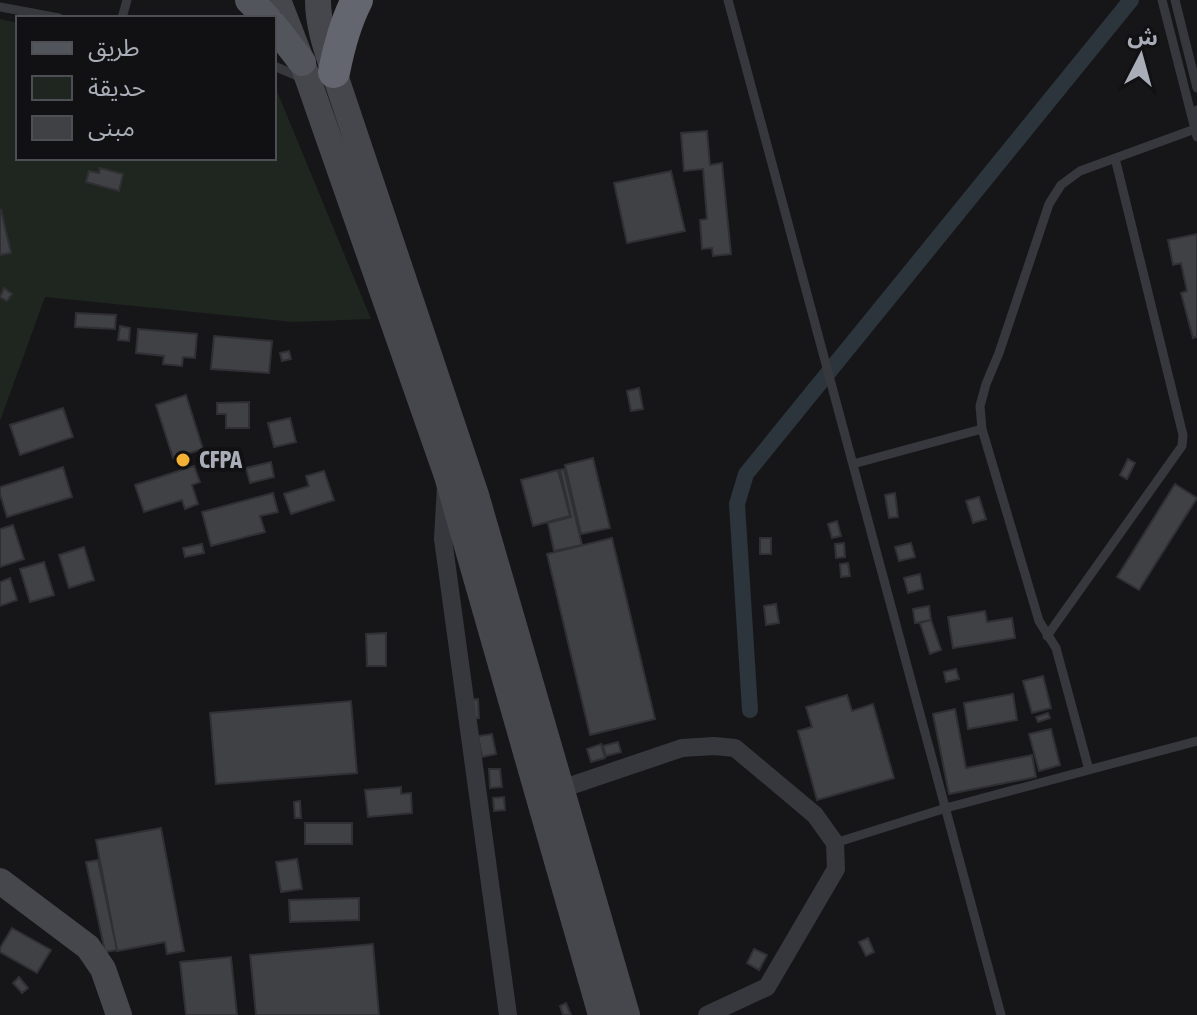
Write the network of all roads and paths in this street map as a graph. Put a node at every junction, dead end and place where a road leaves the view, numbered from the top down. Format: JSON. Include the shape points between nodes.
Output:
{"nodes":[{"id":1,"x":249,"y":0,"type":"edge"},
{"id":2,"x":278,"y":0,"type":"edge"},
{"id":3,"x":318,"y":0,"type":"edge"},
{"id":4,"x":357,"y":0,"type":"edge"},
{"id":5,"x":728,"y":0,"type":"edge"},
{"id":6,"x":1162,"y":0,"type":"edge"},
{"id":7,"x":1175,"y":0,"type":"edge"},
{"id":8,"x":0,"y":7,"type":"edge"},
{"id":9,"x":48,"y":16,"type":"edge"},
{"id":10,"x":265,"y":16,"type":"edge"},
{"id":11,"x":276,"y":29,"type":"edge"},
{"id":12,"x":304,"y":70,"type":"edge"},
{"id":13,"x":1197,"y":88,"type":"edge"},
{"id":14,"x":1197,"y":110,"type":"edge"},
{"id":15,"x":1196,"y":133,"type":"edge"},
{"id":16,"x":1115,"y":158,"type":"junction"},
{"id":17,"x":982,"y":429,"type":"junction"},
{"id":18,"x":853,"y":464,"type":"junction"},
{"id":19,"x":447,"y":476,"type":"junction"},
{"id":20,"x":1047,"y":636,"type":"junction"},
{"id":21,"x":1197,"y":741,"type":"edge"},
{"id":22,"x":1089,"y":770,"type":"junction"},
{"id":23,"x":561,"y":789,"type":"junction"},
{"id":24,"x":946,"y":808,"type":"junction"},
{"id":25,"x":835,"y":843,"type":"junction"},
{"id":26,"x":0,"y":881,"type":"edge"},
{"id":27,"x":119,"y":1015,"type":"edge"},
{"id":28,"x":508,"y":1015,"type":"edge"},
{"id":29,"x":601,"y":1015,"type":"edge"},
{"id":30,"x":627,"y":1015,"type":"edge"},
{"id":31,"x":707,"y":1015,"type":"edge"},
{"id":32,"x":1001,"y":1015,"type":"edge"}],
"edges":[{"from":1,"to":10,"type":"main road"},
{"from":2,"to":12,"type":"main road"},
{"from":3,"to":12,"type":"main road","via":[[321,31]]},
{"from":4,"to":12,"type":"highway","via":[[341,40]]},
{"from":5,"to":18,"type":"lane"},
{"from":6,"to":15,"type":"lane"},
{"from":7,"to":13,"type":"lane"},
{"from":8,"to":9,"type":"lane"},
{"from":11,"to":12,"type":"main road"},
{"from":12,"to":19,"type":"main road"},
{"from":12,"to":23,"type":"main road","via":[[476,495]]},
{"from":14,"to":15,"type":"lane"},
{"from":15,"to":16,"type":"lane"},
{"from":16,"to":17,"type":"lane","via":[[1080,171],[1061,185],[1049,204],[986,384],[980,406]]},
{"from":16,"to":20,"type":"lane","via":[[1182,446]]},
{"from":17,"to":18,"type":"lane"},
{"from":17,"to":20,"type":"lane"},
{"from":18,"to":24,"type":"lane"},
{"from":19,"to":28,"type":"street","via":[[443,539]]},
{"from":19,"to":29,"type":"main road"},
{"from":20,"to":22,"type":"lane","via":[[1056,648]]},
{"from":21,"to":22,"type":"lane"},
{"from":22,"to":24,"type":"lane"},
{"from":23,"to":25,"type":"street","via":[[682,748],[735,748],[815,815]]},
{"from":23,"to":30,"type":"main road"},
{"from":24,"to":25,"type":"lane"},
{"from":24,"to":32,"type":"lane"},
{"from":25,"to":31,"type":"street","via":[[836,869],[767,987]]},
{"from":26,"to":27,"type":"main road","via":[[88,947],[103,969]]}]}
